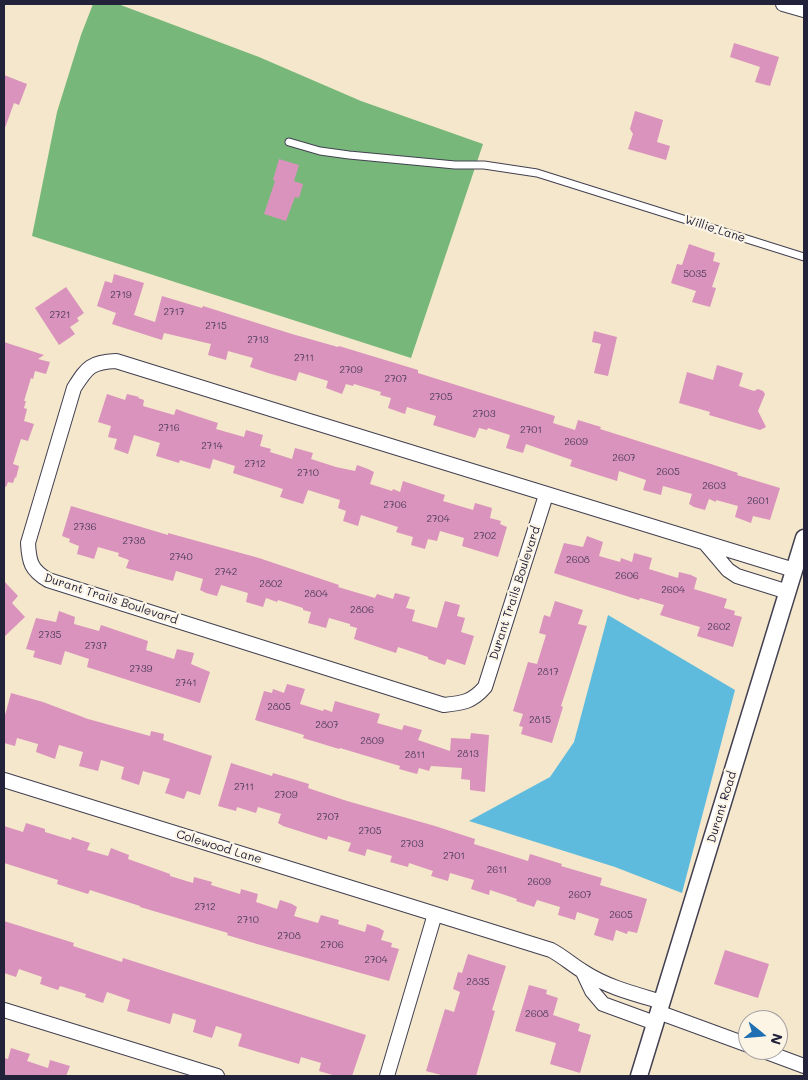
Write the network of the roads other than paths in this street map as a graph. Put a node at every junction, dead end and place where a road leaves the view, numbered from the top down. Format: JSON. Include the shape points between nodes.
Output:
{"nodes":[{"id":1,"x":783,"y":4,"type":"edge"},
{"id":2,"x":804,"y":10,"type":"edge"},
{"id":3,"x":289,"y":142,"type":"dead end"},
{"id":4,"x":804,"y":257,"type":"edge"},
{"id":5,"x":546,"y":495,"type":"junction"},
{"id":6,"x":804,"y":538,"type":"edge"},
{"id":7,"x":706,"y":543,"type":"junction"},
{"id":8,"x":794,"y":570,"type":"junction"},
{"id":9,"x":788,"y":592,"type":"junction"},
{"id":10,"x":4,"y":780,"type":"edge"},
{"id":11,"x":435,"y":914,"type":"junction"},
{"id":12,"x":583,"y":972,"type":"junction"},
{"id":13,"x":4,"y":1010,"type":"edge"},
{"id":14,"x":658,"y":1012,"type":"junction"},
{"id":15,"x":738,"y":1041,"type":"edge"},
{"id":16,"x":788,"y":1060,"type":"edge"},
{"id":17,"x":804,"y":1066,"type":"edge"},
{"id":18,"x":217,"y":1076,"type":"edge"},
{"id":19,"x":387,"y":1076,"type":"edge"},
{"id":20,"x":639,"y":1076,"type":"edge"}],
"edges":[{"from":1,"to":2,"type":"street"},
{"from":3,"to":4,"type":"lane","name":"Willie Lane","via":[[349,155],[484,165],[537,173]]},
{"from":5,"to":5,"type":"street","name":"Durant Trails Boulevard","via":[[116,361],[103,362],[87,368],[74,388],[28,543],[29,558],[36,572],[48,580],[444,705],[462,703],[477,697],[485,687]]},
{"from":5,"to":7,"type":"street","name":"Durant Trails Boulevard"},
{"from":6,"to":8,"type":"street","name":"Durant Road"},
{"from":7,"to":8,"type":"street","name":"Durant Trails Boulevard"},
{"from":7,"to":9,"type":"street","via":[[737,576]]},
{"from":8,"to":9,"type":"street","name":"Durant Road"},
{"from":9,"to":14,"type":"street","name":"Durant Road"},
{"from":10,"to":11,"type":"street","name":"Colewood Lane"},
{"from":11,"to":12,"type":"street","name":"Colewood Lane","via":[[551,950]]},
{"from":11,"to":19,"type":"street"},
{"from":12,"to":14,"type":"street","name":"Colewood Lane"},
{"from":12,"to":14,"type":"street","name":"Colewood Lane","via":[[603,1004]]},
{"from":13,"to":18,"type":"street"},
{"from":14,"to":15,"type":"street","name":"Colewood Lane"},
{"from":14,"to":20,"type":"street","name":"Durant Road"},
{"from":16,"to":17,"type":"street"}]}
